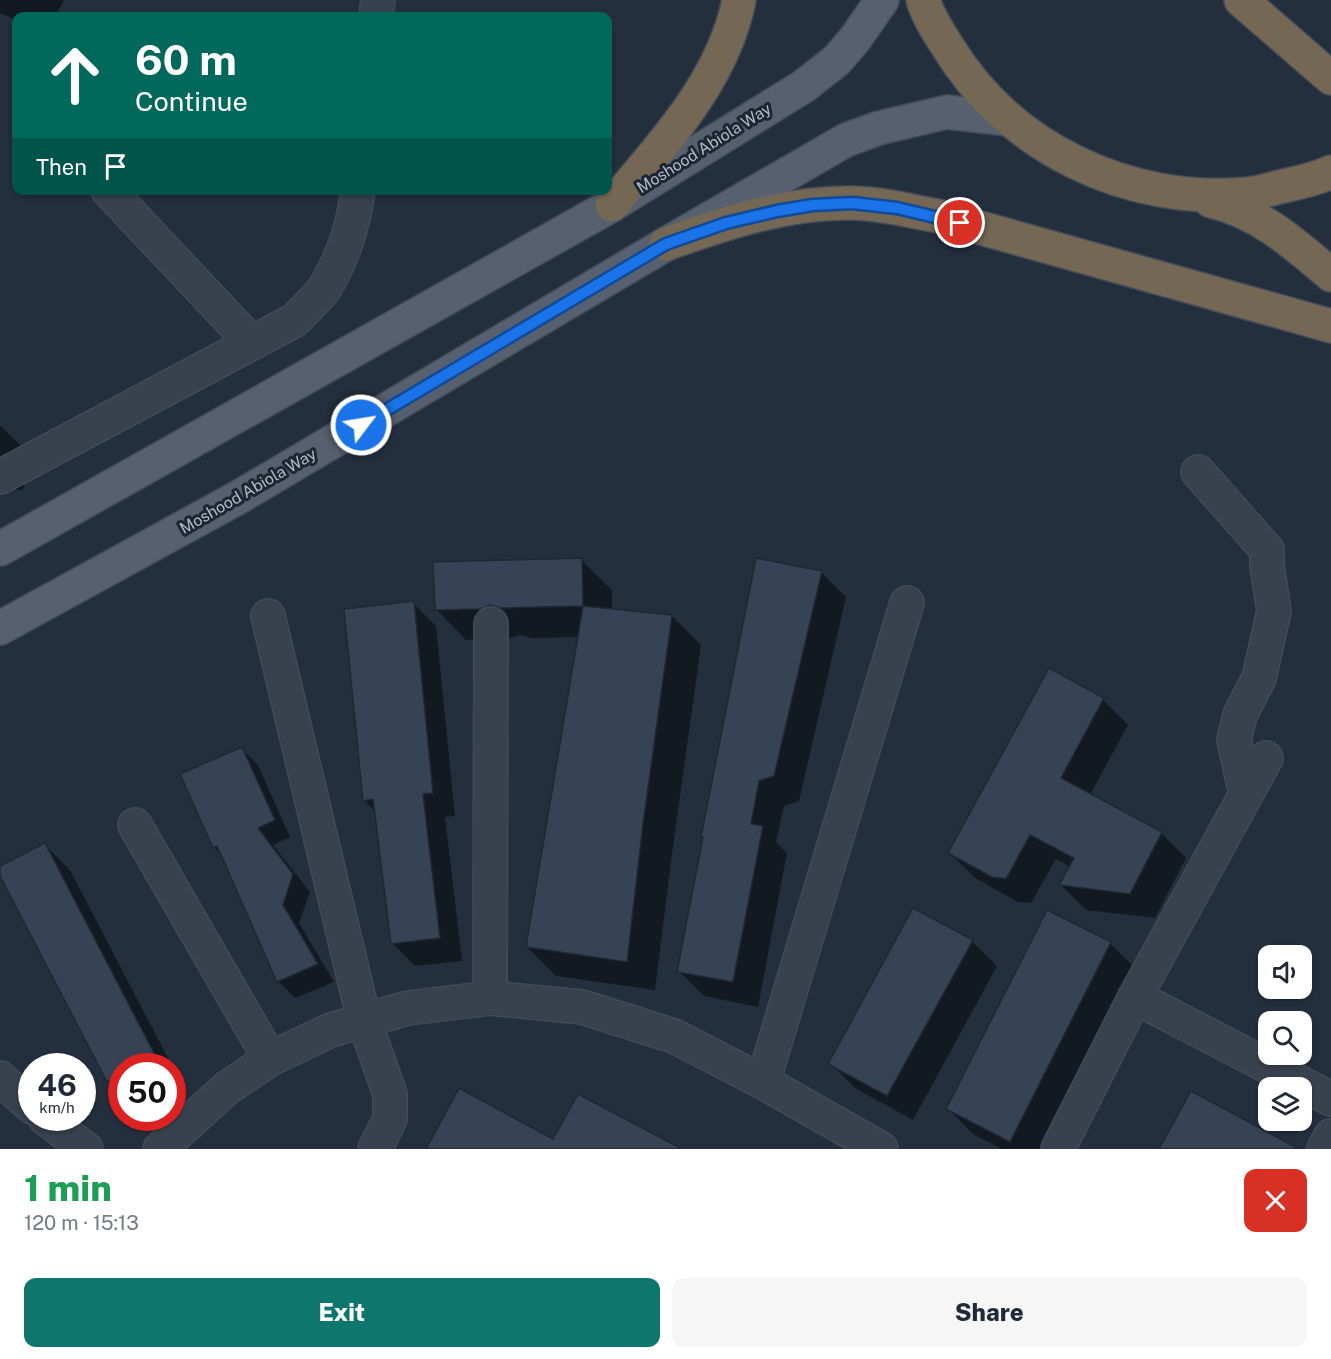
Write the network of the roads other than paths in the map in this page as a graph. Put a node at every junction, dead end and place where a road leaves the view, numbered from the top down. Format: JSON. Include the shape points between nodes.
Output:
{"nodes":[{"id":1,"x":739,"y":0,"type":"edge"},
{"id":2,"x":882,"y":0,"type":"edge"},
{"id":3,"x":923,"y":0,"type":"edge"},
{"id":4,"x":1240,"y":0,"type":"edge"},
{"id":5,"x":1331,"y":78,"type":"edge"},
{"id":6,"x":1007,"y":118,"type":"junction"},
{"id":7,"x":1331,"y":172,"type":"edge"},
{"id":8,"x":1180,"y":194,"type":"junction"},
{"id":9,"x":113,"y":195,"type":"edge"},
{"id":10,"x":357,"y":195,"type":"edge"},
{"id":11,"x":612,"y":205,"type":"junction"},
{"id":12,"x":666,"y":244,"type":"junction"},
{"id":13,"x":1331,"y":275,"type":"edge"},
{"id":14,"x":1331,"y":326,"type":"edge"},
{"id":15,"x":251,"y":342,"type":"junction"},
{"id":16,"x":1198,"y":472,"type":"dead end"},
{"id":17,"x":0,"y":477,"type":"edge"},
{"id":18,"x":0,"y":549,"type":"edge"},
{"id":19,"x":907,"y":603,"type":"dead end"},
{"id":20,"x":268,"y":616,"type":"dead end"},
{"id":21,"x":491,"y":624,"type":"dead end"},
{"id":22,"x":0,"y":628,"type":"edge"},
{"id":23,"x":1266,"y":758,"type":"dead end"},
{"id":24,"x":1246,"y":794,"type":"junction"},
{"id":25,"x":135,"y":825,"type":"dead end"},
{"id":26,"x":490,"y":998,"type":"junction"},
{"id":27,"x":1135,"y":998,"type":"junction"},
{"id":28,"x":364,"y":1020,"type":"junction"},
{"id":29,"x":270,"y":1059,"type":"junction"},
{"id":30,"x":0,"y":1078,"type":"edge"},
{"id":31,"x":763,"y":1082,"type":"junction"},
{"id":32,"x":18,"y":1094,"type":"edge"},
{"id":33,"x":1331,"y":1099,"type":"edge"},
{"id":34,"x":62,"y":1131,"type":"edge"},
{"id":35,"x":1331,"y":1136,"type":"edge"},
{"id":36,"x":86,"y":1149,"type":"edge"},
{"id":37,"x":160,"y":1149,"type":"edge"},
{"id":38,"x":375,"y":1149,"type":"edge"},
{"id":39,"x":881,"y":1149,"type":"edge"},
{"id":40,"x":1058,"y":1149,"type":"edge"},
{"id":41,"x":1324,"y":1149,"type":"edge"}],
"edges":[{"from":1,"to":11,"type":"highway","via":[[734,26],[713,72],[682,120]]},
{"from":2,"to":11,"type":"main road","name":"Moshood Abiola Way","via":[[837,60],[804,86]]},
{"from":3,"to":6,"type":"highway","via":[[962,70]]},
{"from":4,"to":5,"type":"highway"},
{"from":6,"to":8,"type":"highway","via":[[1059,155],[1118,180]]},
{"from":6,"to":12,"type":"main road","name":"Moshood Abiola Way","via":[[947,112],[846,140]]},
{"from":7,"to":8,"type":"highway","via":[[1248,194]]},
{"from":8,"to":13,"type":"highway","via":[[1230,206],[1260,221],[1294,242]]},
{"from":9,"to":15,"type":"street"},
{"from":10,"to":15,"type":"street","via":[[342,252],[323,290],[295,320]]},
{"from":11,"to":18,"type":"main road","name":"Moshood Abiola Way"},
{"from":12,"to":14,"type":"highway","via":[[726,223],[777,211],[852,203],[938,216]]},
{"from":12,"to":22,"type":"main road","name":"Moshood Abiola Way","via":[[239,498]]},
{"from":15,"to":17,"type":"street"},
{"from":16,"to":24,"type":"street","via":[[1267,550],[1274,611],[1259,678],[1240,715],[1234,740]]},
{"from":19,"to":31,"type":"street"},
{"from":20,"to":28,"type":"street"},
{"from":21,"to":26,"type":"street"},
{"from":23,"to":24,"type":"street"},
{"from":24,"to":27,"type":"street"},
{"from":25,"to":29,"type":"street"},
{"from":26,"to":28,"type":"street","via":[[408,1008]]},
{"from":26,"to":31,"type":"street","via":[[582,1007],[674,1036]]},
{"from":27,"to":33,"type":"street"},
{"from":27,"to":40,"type":"street"},
{"from":28,"to":29,"type":"street","via":[[331,1030]]},
{"from":28,"to":38,"type":"street","via":[[390,1094],[390,1119]]},
{"from":29,"to":37,"type":"street","via":[[227,1088]]},
{"from":30,"to":32,"type":"street"},
{"from":31,"to":39,"type":"street"},
{"from":34,"to":36,"type":"street"},
{"from":35,"to":41,"type":"street"}]}
